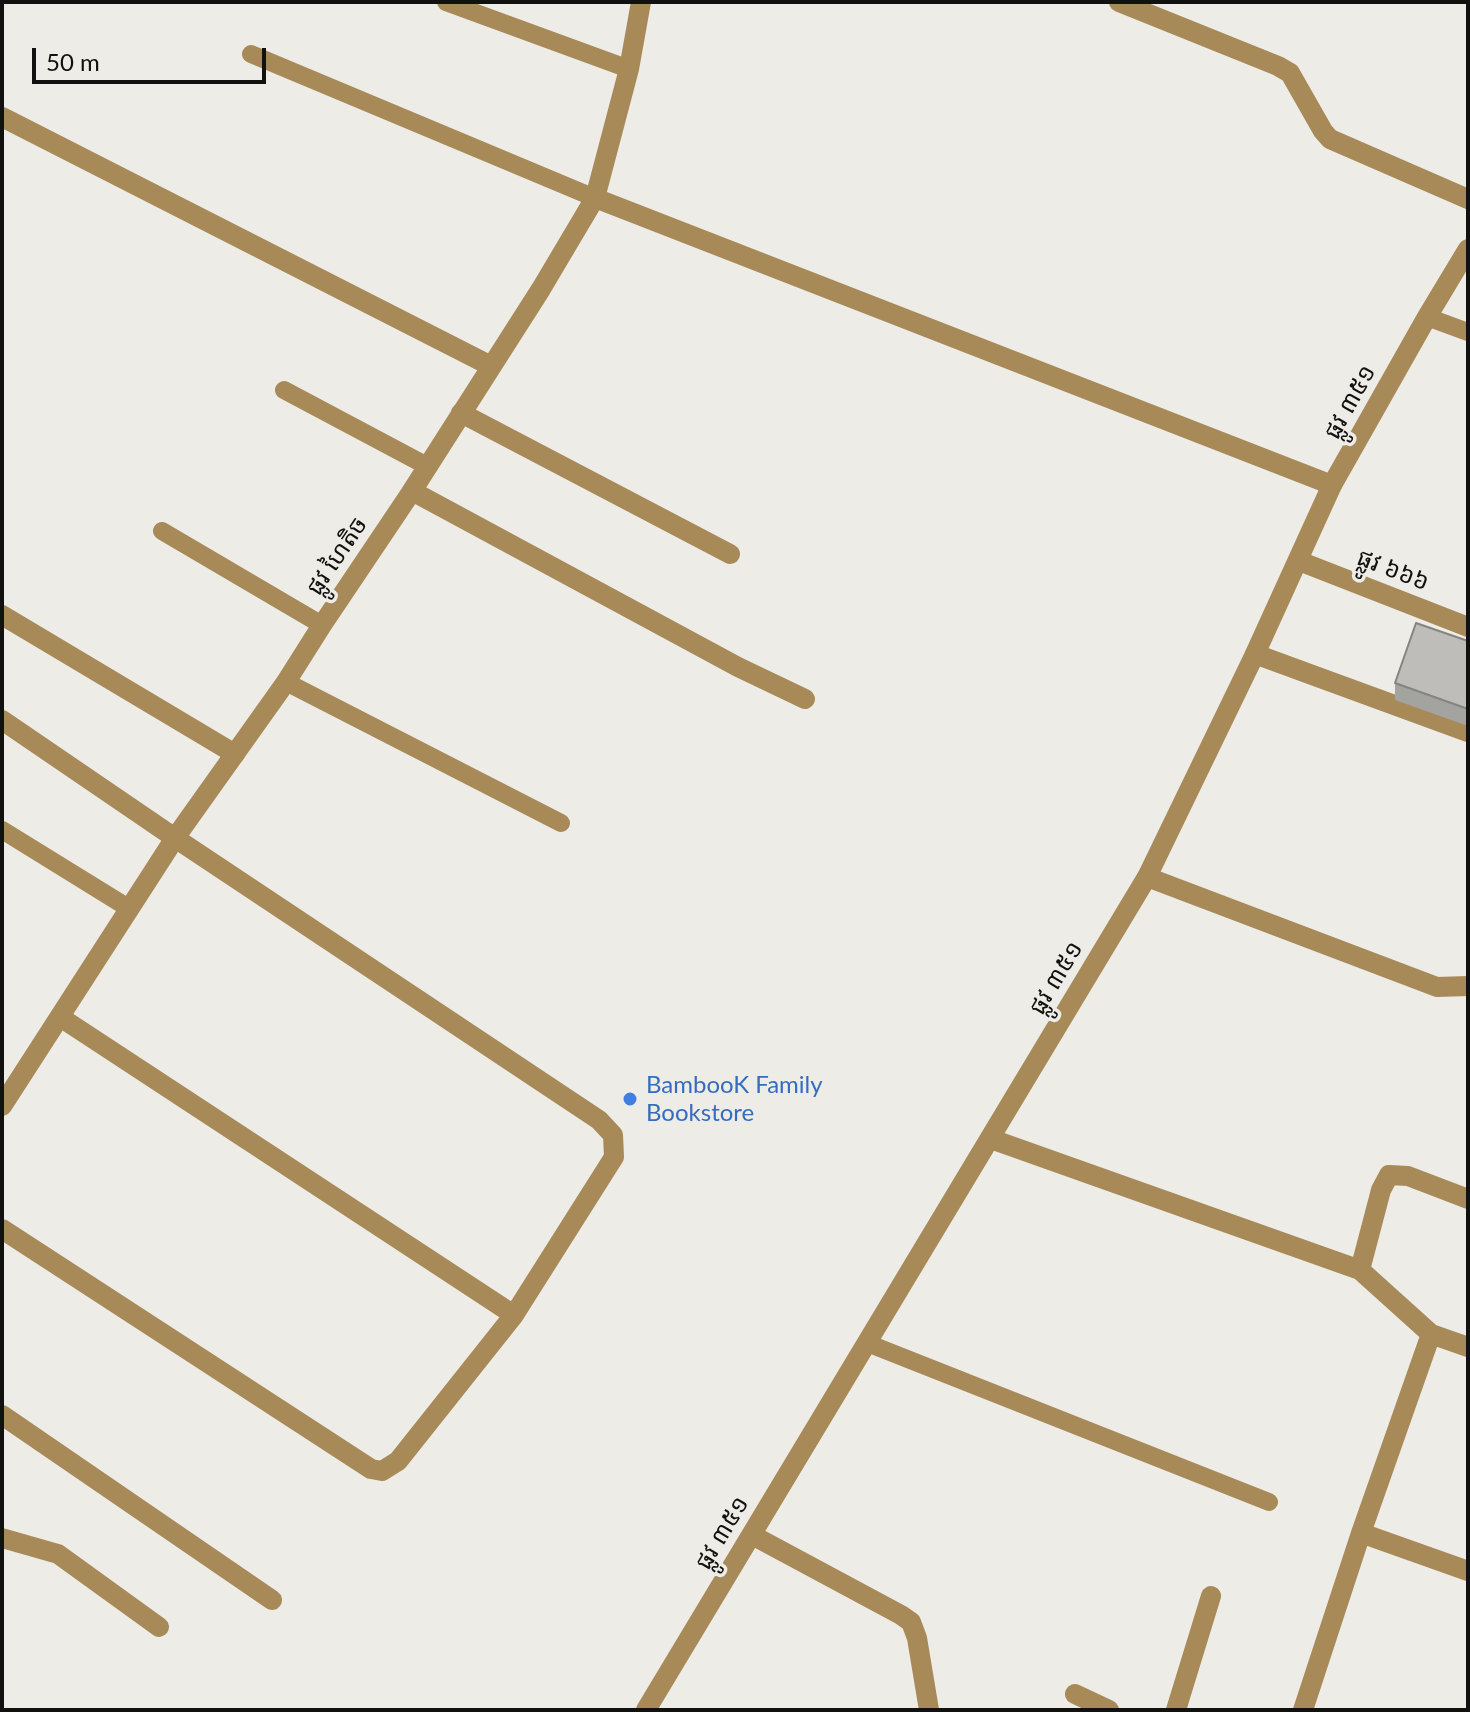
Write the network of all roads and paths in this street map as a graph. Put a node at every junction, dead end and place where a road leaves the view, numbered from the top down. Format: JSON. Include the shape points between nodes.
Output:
{"nodes":[{"id":1,"x":446,"y":2,"type":"edge"},
{"id":2,"x":641,"y":2,"type":"edge"},
{"id":3,"x":1119,"y":2,"type":"edge"},
{"id":4,"x":251,"y":54,"type":"dead end"},
{"id":5,"x":629,"y":69,"type":"junction"},
{"id":6,"x":2,"y":117,"type":"edge"},
{"id":7,"x":595,"y":198,"type":"junction"},
{"id":8,"x":1468,"y":199,"type":"edge"},
{"id":9,"x":1468,"y":249,"type":"edge"},
{"id":10,"x":1427,"y":317,"type":"junction"},
{"id":11,"x":1468,"y":332,"type":"edge"},
{"id":12,"x":491,"y":366,"type":"junction"},
{"id":13,"x":284,"y":390,"type":"dead end"},
{"id":14,"x":461,"y":413,"type":"junction"},
{"id":15,"x":427,"y":466,"type":"junction"},
{"id":16,"x":1332,"y":485,"type":"junction"},
{"id":17,"x":412,"y":491,"type":"junction"},
{"id":18,"x":162,"y":531,"type":"dead end"},
{"id":19,"x":730,"y":554,"type":"dead end"},
{"id":20,"x":1299,"y":561,"type":"junction"},
{"id":21,"x":2,"y":615,"type":"edge"},
{"id":22,"x":322,"y":625,"type":"junction"},
{"id":23,"x":1468,"y":627,"type":"edge"},
{"id":24,"x":1255,"y":654,"type":"junction"},
{"id":25,"x":286,"y":682,"type":"junction"},
{"id":26,"x":805,"y":699,"type":"dead end"},
{"id":27,"x":2,"y":720,"type":"edge"},
{"id":28,"x":1468,"y":732,"type":"edge"},
{"id":29,"x":235,"y":754,"type":"junction"},
{"id":30,"x":561,"y":823,"type":"dead end"},
{"id":31,"x":2,"y":830,"type":"edge"},
{"id":32,"x":175,"y":838,"type":"junction"},
{"id":33,"x":1147,"y":877,"type":"junction"},
{"id":34,"x":130,"y":909,"type":"junction"},
{"id":35,"x":1468,"y":986,"type":"edge"},
{"id":36,"x":60,"y":1017,"type":"junction"},
{"id":37,"x":2,"y":1106,"type":"edge"},
{"id":38,"x":991,"y":1139,"type":"junction"},
{"id":39,"x":1468,"y":1199,"type":"edge"},
{"id":40,"x":2,"y":1229,"type":"edge"},
{"id":41,"x":1360,"y":1270,"type":"junction"},
{"id":42,"x":514,"y":1315,"type":"junction"},
{"id":43,"x":1431,"y":1334,"type":"junction"},
{"id":44,"x":867,"y":1343,"type":"junction"},
{"id":45,"x":1468,"y":1347,"type":"edge"},
{"id":46,"x":2,"y":1415,"type":"edge"},
{"id":47,"x":1269,"y":1502,"type":"dead end"},
{"id":48,"x":1361,"y":1533,"type":"junction"},
{"id":49,"x":752,"y":1535,"type":"junction"},
{"id":50,"x":2,"y":1538,"type":"edge"},
{"id":51,"x":1468,"y":1571,"type":"edge"},
{"id":52,"x":1211,"y":1596,"type":"dead end"},
{"id":53,"x":272,"y":1600,"type":"dead end"},
{"id":54,"x":159,"y":1627,"type":"dead end"},
{"id":55,"x":1075,"y":1694,"type":"dead end"},
{"id":56,"x":646,"y":1710,"type":"edge"},
{"id":57,"x":929,"y":1710,"type":"edge"},
{"id":58,"x":1109,"y":1710,"type":"edge"},
{"id":59,"x":1176,"y":1710,"type":"edge"},
{"id":60,"x":1303,"y":1710,"type":"edge"}],
"edges":[{"from":1,"to":5,"type":"lane"},
{"from":2,"to":5,"type":"street","name":"ផ្លូវ ហៃតិច"},
{"from":3,"to":8,"type":"street","via":[[1278,66],[1290,73],[1330,139]]},
{"from":4,"to":7,"type":"lane"},
{"from":5,"to":7,"type":"street","name":"ផ្លូវ ហៃតិច"},
{"from":6,"to":12,"type":"street"},
{"from":7,"to":12,"type":"street","name":"ផ្លូវ ហៃតិច"},
{"from":7,"to":16,"type":"street"},
{"from":9,"to":10,"type":"street","name":"ផ្លូវ ៣៥១"},
{"from":10,"to":11,"type":"lane"},
{"from":10,"to":16,"type":"street","name":"ផ្លូវ ៣៥១"},
{"from":12,"to":14,"type":"street","name":"ផ្លូវ ហៃតិច"},
{"from":13,"to":15,"type":"lane"},
{"from":14,"to":15,"type":"street","name":"ផ្លូវ ហៃតិច"},
{"from":14,"to":19,"type":"street"},
{"from":15,"to":17,"type":"street","name":"ផ្លូវ ហៃតិច"},
{"from":16,"to":20,"type":"street","name":"ផ្លូវ ៣៥១"},
{"from":17,"to":22,"type":"street","name":"ផ្លូវ ហៃតិច"},
{"from":17,"to":26,"type":"street"},
{"from":18,"to":22,"type":"lane"},
{"from":20,"to":23,"type":"street","name":"ផ្លូវ ៦៦៦"},
{"from":20,"to":24,"type":"street","name":"ផ្លូវ ៣៥១"},
{"from":21,"to":29,"type":"street"},
{"from":22,"to":25,"type":"street","name":"ផ្លូវ ហៃតិច"},
{"from":24,"to":28,"type":"street"},
{"from":24,"to":33,"type":"street","name":"ផ្លូវ ៣៥១"},
{"from":25,"to":29,"type":"street","name":"ផ្លូវ ហៃតិច"},
{"from":25,"to":30,"type":"lane"},
{"from":27,"to":32,"type":"street"},
{"from":29,"to":32,"type":"street","name":"ផ្លូវ ហៃតិច"},
{"from":31,"to":34,"type":"lane"},
{"from":32,"to":34,"type":"street","name":"ផ្លូវ ហៃតិច"},
{"from":32,"to":42,"type":"street","via":[[599,1120],[613,1135],[614,1157]]},
{"from":33,"to":35,"type":"street","via":[[1437,987]]},
{"from":33,"to":38,"type":"street","name":"ផ្លូវ ៣៥១"},
{"from":34,"to":36,"type":"street","name":"ផ្លូវ ហៃតិច"},
{"from":36,"to":37,"type":"street","name":"ផ្លូវ ហៃតិច"},
{"from":36,"to":42,"type":"street"},
{"from":38,"to":41,"type":"street"},
{"from":38,"to":44,"type":"street","name":"ផ្លូវ ៣៥១"},
{"from":39,"to":41,"type":"street","via":[[1408,1176],[1389,1175]]},
{"from":40,"to":42,"type":"street","via":[[371,1469],[382,1471],[398,1461]]},
{"from":41,"to":43,"type":"street"},
{"from":43,"to":45,"type":"street"},
{"from":43,"to":48,"type":"street"},
{"from":44,"to":47,"type":"lane"},
{"from":44,"to":49,"type":"street","name":"ផ្លូវ ៣៥១"},
{"from":46,"to":53,"type":"street"},
{"from":48,"to":51,"type":"street"},
{"from":48,"to":60,"type":"street"},
{"from":49,"to":56,"type":"street","name":"ផ្លូវ ៣៥១"},
{"from":49,"to":57,"type":"street","via":[[911,1622]]},
{"from":50,"to":54,"type":"street","via":[[58,1554]]},
{"from":52,"to":59,"type":"street"},
{"from":55,"to":58,"type":"street"}]}
